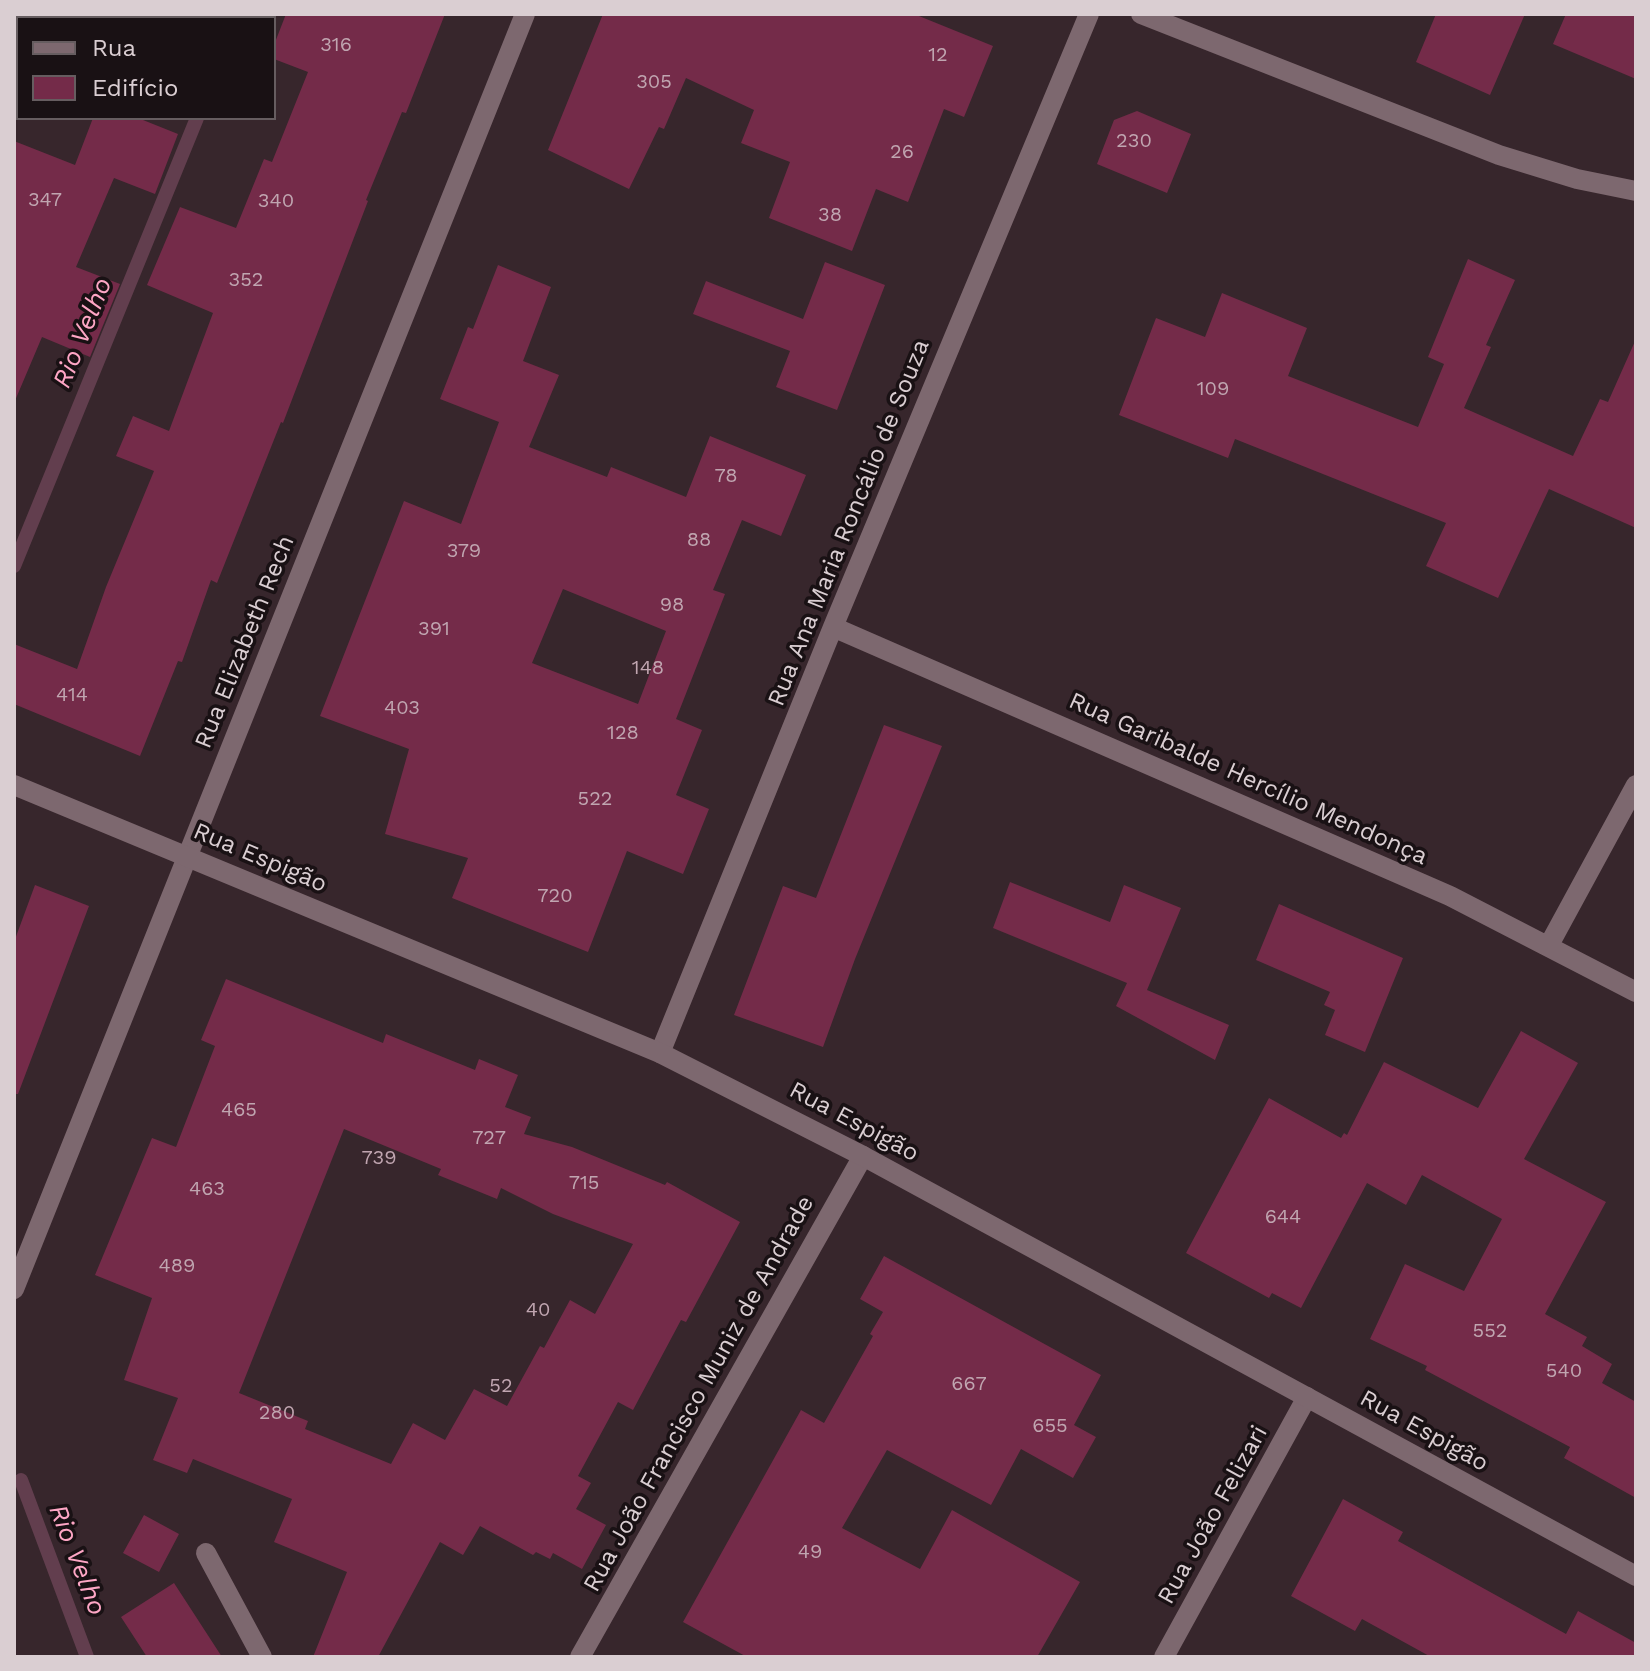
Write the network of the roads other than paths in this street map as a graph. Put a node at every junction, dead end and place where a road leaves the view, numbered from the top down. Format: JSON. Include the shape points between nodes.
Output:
{"nodes":[{"id":1,"x":525,"y":14,"type":"edge"},
{"id":2,"x":1089,"y":14,"type":"edge"},
{"id":3,"x":1141,"y":14,"type":"edge"},
{"id":4,"x":1636,"y":191,"type":"edge"},
{"id":5,"x":833,"y":627,"type":"junction"},
{"id":6,"x":14,"y":785,"type":"edge"},
{"id":7,"x":1636,"y":785,"type":"edge"},
{"id":8,"x":188,"y":855,"type":"junction"},
{"id":9,"x":1549,"y":945,"type":"junction"},
{"id":10,"x":1636,"y":992,"type":"edge"},
{"id":11,"x":660,"y":1053,"type":"junction"},
{"id":12,"x":863,"y":1156,"type":"junction"},
{"id":13,"x":14,"y":1289,"type":"edge"},
{"id":14,"x":1307,"y":1397,"type":"junction"},
{"id":15,"x":206,"y":1553,"type":"dead end"},
{"id":16,"x":1636,"y":1576,"type":"edge"},
{"id":17,"x":262,"y":1657,"type":"edge"},
{"id":18,"x":580,"y":1657,"type":"edge"},
{"id":19,"x":1164,"y":1657,"type":"edge"}],
"edges":[{"from":1,"to":8,"type":"street","name":"Rua Elizabeth Rech"},
{"from":2,"to":5,"type":"street","name":"Rua Ana Maria Roncálio de Souza"},
{"from":3,"to":4,"type":"street","via":[[1499,155]]},
{"from":5,"to":9,"type":"street","name":"Rua Garibalde Hercílio Mendonça","via":[[1450,896]]},
{"from":5,"to":11,"type":"street","name":"Rua Ana Maria Roncálio de Souza"},
{"from":6,"to":8,"type":"street","name":"Rua Espigão"},
{"from":7,"to":9,"type":"street"},
{"from":8,"to":11,"type":"street","name":"Rua Espigão"},
{"from":8,"to":13,"type":"street","name":"Rua Elizabeth Rech"},
{"from":9,"to":10,"type":"street","name":"Rua Garibalde Hercílio Mendonça"},
{"from":11,"to":12,"type":"street","name":"Rua Espigão"},
{"from":12,"to":14,"type":"street","name":"Rua Espigão"},
{"from":12,"to":18,"type":"street","name":"Rua João Francisco Muniz de Andrade"},
{"from":14,"to":16,"type":"street","name":"Rua Espigão"},
{"from":14,"to":19,"type":"street","name":"Rua João Felizari"},
{"from":15,"to":17,"type":"street"}]}
